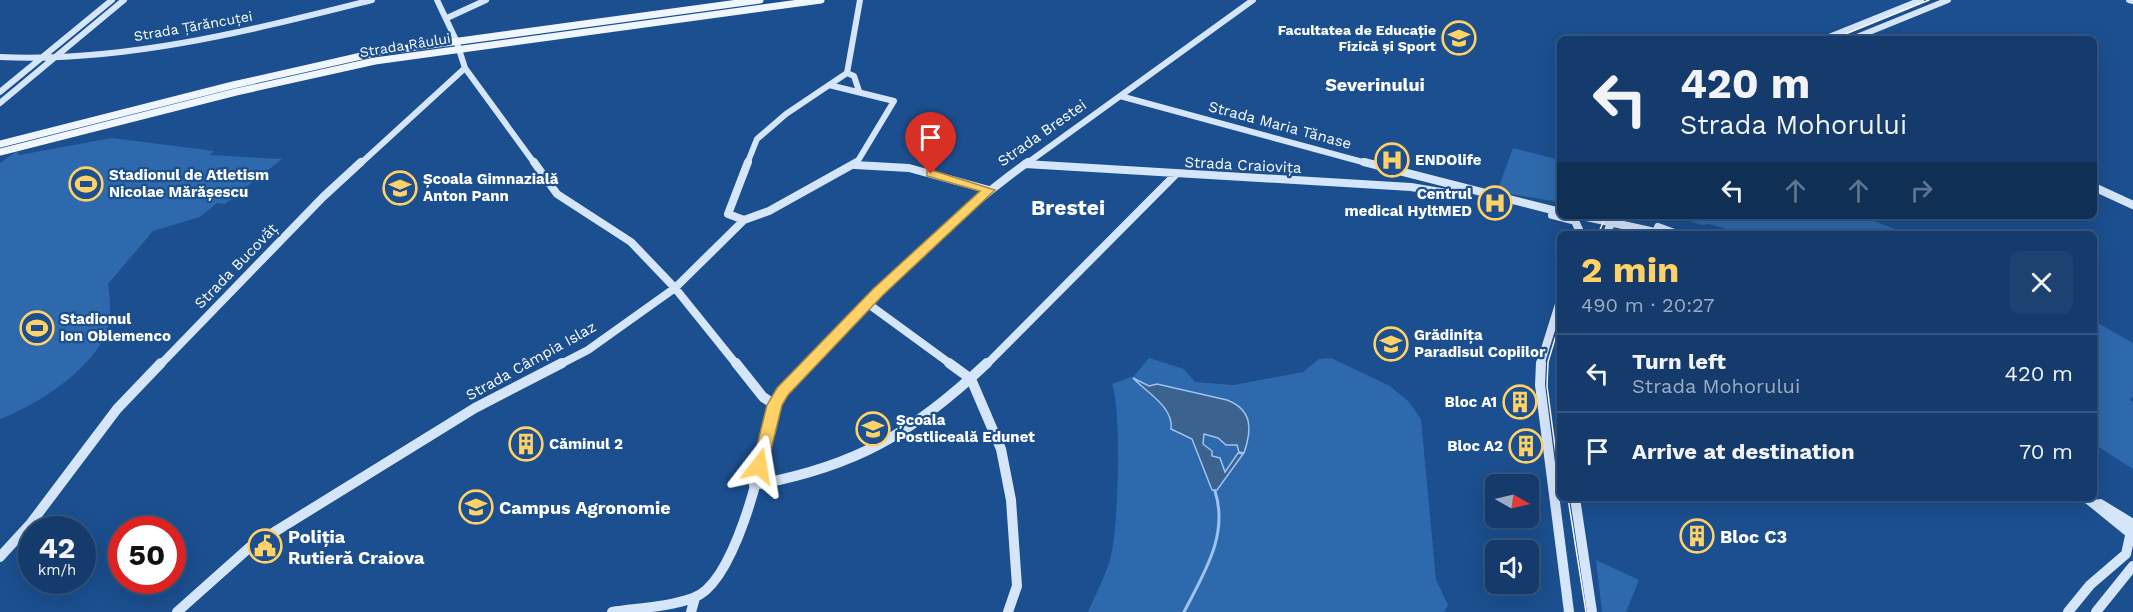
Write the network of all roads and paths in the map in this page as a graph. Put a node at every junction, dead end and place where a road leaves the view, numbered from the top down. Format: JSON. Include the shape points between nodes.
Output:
{"nodes":[{"id":1,"x":112,"y":0,"type":"edge"},
{"id":2,"x":124,"y":0,"type":"edge"},
{"id":3,"x":372,"y":0,"type":"edge"},
{"id":4,"x":437,"y":0,"type":"edge"},
{"id":5,"x":486,"y":0,"type":"edge"},
{"id":6,"x":760,"y":0,"type":"edge"},
{"id":7,"x":821,"y":0,"type":"edge"},
{"id":8,"x":860,"y":0,"type":"edge"},
{"id":9,"x":1252,"y":0,"type":"edge"},
{"id":10,"x":1921,"y":0,"type":"edge"},
{"id":11,"x":1948,"y":0,"type":"edge"},
{"id":12,"x":447,"y":18,"type":"junction"},
{"id":13,"x":1831,"y":36,"type":"edge"},
{"id":14,"x":1859,"y":36,"type":"edge"},
{"id":15,"x":457,"y":44,"type":"junction"},
{"id":16,"x":0,"y":57,"type":"edge"},
{"id":17,"x":39,"y":60,"type":"junction"},
{"id":18,"x":52,"y":60,"type":"junction"},
{"id":19,"x":465,"y":68,"type":"junction"},
{"id":20,"x":847,"y":73,"type":"junction"},
{"id":21,"x":829,"y":85,"type":"junction"},
{"id":22,"x":860,"y":91,"type":"junction"},
{"id":23,"x":0,"y":92,"type":"edge"},
{"id":24,"x":1120,"y":96,"type":"junction"},
{"id":25,"x":1140,"y":102,"type":"junction"},
{"id":26,"x":0,"y":103,"type":"edge"},
{"id":27,"x":1088,"y":119,"type":"junction"},
{"id":28,"x":0,"y":144,"type":"edge"},
{"id":29,"x":0,"y":152,"type":"edge"},
{"id":30,"x":1024,"y":164,"type":"junction"},
{"id":31,"x":855,"y":165,"type":"junction"},
{"id":32,"x":1175,"y":175,"type":"junction"},
{"id":33,"x":1454,"y":186,"type":"junction"},
{"id":34,"x":2097,"y":188,"type":"edge"},
{"id":35,"x":989,"y":190,"type":"junction"},
{"id":36,"x":1503,"y":198,"type":"junction"},
{"id":37,"x":2133,"y":205,"type":"edge"},
{"id":38,"x":1557,"y":208,"type":"edge"},
{"id":39,"x":1557,"y":216,"type":"edge"},
{"id":40,"x":1568,"y":219,"type":"edge"},
{"id":41,"x":1618,"y":219,"type":"edge"},
{"id":42,"x":1620,"y":219,"type":"edge"},
{"id":43,"x":744,"y":220,"type":"junction"},
{"id":44,"x":1581,"y":231,"type":"edge"},
{"id":45,"x":1655,"y":231,"type":"edge"},
{"id":46,"x":1666,"y":231,"type":"edge"},
{"id":47,"x":675,"y":288,"type":"junction"},
{"id":48,"x":867,"y":303,"type":"junction"},
{"id":49,"x":1557,"y":311,"type":"edge"},
{"id":50,"x":971,"y":379,"type":"junction"},
{"id":51,"x":775,"y":405,"type":"junction"},
{"id":52,"x":754,"y":485,"type":"junction"},
{"id":53,"x":1575,"y":501,"type":"edge"},
{"id":54,"x":2092,"y":501,"type":"edge"},
{"id":55,"x":2132,"y":532,"type":"edge"},
{"id":56,"x":0,"y":557,"type":"edge"},
{"id":57,"x":2133,"y":566,"type":"edge"},
{"id":58,"x":695,"y":598,"type":"junction"},
{"id":59,"x":177,"y":612,"type":"edge"},
{"id":60,"x":612,"y":612,"type":"edge"},
{"id":61,"x":691,"y":612,"type":"edge"},
{"id":62,"x":1008,"y":612,"type":"edge"},
{"id":63,"x":1569,"y":612,"type":"edge"},
{"id":64,"x":1592,"y":612,"type":"edge"},
{"id":65,"x":2068,"y":612,"type":"edge"},
{"id":66,"x":2096,"y":612,"type":"edge"}],
"edges":[{"from":1,"to":17,"type":"street"},
{"from":2,"to":18,"type":"main road"},
{"from":3,"to":18,"type":"street","name":"Strada Țărăncuței","via":[[219,35]]},
{"from":4,"to":12,"type":"street"},
{"from":5,"to":12,"type":"street"},
{"from":6,"to":15,"type":"main road","name":"Strada Râului"},
{"from":7,"to":15,"type":"main road","name":"Strada Râului"},
{"from":8,"to":20,"type":"street"},
{"from":9,"to":24,"type":"street","name":"Strada Brestei"},
{"from":10,"to":13,"type":"street"},
{"from":11,"to":14,"type":"street"},
{"from":12,"to":15,"type":"street"},
{"from":15,"to":19,"type":"street"},
{"from":15,"to":28,"type":"main road","name":"Strada Râului","via":[[379,52],[282,73]]},
{"from":15,"to":29,"type":"main road","name":"Strada Râului","via":[[317,73]]},
{"from":16,"to":17,"type":"street","name":"Strada Țărăncuței"},
{"from":17,"to":18,"type":"street","name":"Strada Țărăncuței"},
{"from":17,"to":23,"type":"street"},
{"from":18,"to":26,"type":"main road"},
{"from":19,"to":47,"type":"street","via":[[557,194],[631,242]]},
{"from":19,"to":56,"type":"street","name":"Strada Bucovăț","via":[[322,197],[117,409],[31,523]]},
{"from":20,"to":21,"type":"street"},
{"from":20,"to":22,"type":"street","via":[[854,76]]},
{"from":21,"to":22,"type":"street"},
{"from":21,"to":43,"type":"street","via":[[757,139],[728,214]]},
{"from":22,"to":31,"type":"street","via":[[894,101]]},
{"from":24,"to":25,"type":"street","name":"Strada Maria Tănase"},
{"from":24,"to":27,"type":"street","name":"Strada Brestei"},
{"from":25,"to":27,"type":"street","via":[[1120,102]]},
{"from":25,"to":33,"type":"street","name":"Strada Maria Tănase"},
{"from":27,"to":30,"type":"street","name":"Strada Brestei"},
{"from":30,"to":32,"type":"street","name":"Strada Craiovița"},
{"from":30,"to":35,"type":"street","name":"Strada Brestei"},
{"from":31,"to":35,"type":"street","via":[[909,168]]},
{"from":31,"to":43,"type":"street","via":[[769,211]]},
{"from":32,"to":33,"type":"street","name":"Strada Craiovița","via":[[1411,187],[1452,194]]},
{"from":32,"to":50,"type":"street"},
{"from":33,"to":36,"type":"street","name":"Strada Maria Tănase"},
{"from":34,"to":37,"type":"street"},
{"from":35,"to":48,"type":"street","name":"Strada Brestei"},
{"from":36,"to":38,"type":"street","name":"Strada Maria Tănase"},
{"from":36,"to":39,"type":"street"},
{"from":40,"to":44,"type":"street","via":[[1576,221]]},
{"from":41,"to":45,"type":"street"},
{"from":42,"to":46,"type":"street"},
{"from":43,"to":47,"type":"street","name":"Strada Câmpia Islaz"},
{"from":47,"to":51,"type":"street","via":[[763,397]]},
{"from":47,"to":59,"type":"street","name":"Strada Câmpia Islaz","via":[[588,350],[475,408],[250,547]]},
{"from":48,"to":50,"type":"street"},
{"from":48,"to":51,"type":"street","name":"Strada Brestei","via":[[782,392]]},
{"from":49,"to":63,"type":"street","via":[[1540,375]]},
{"from":50,"to":52,"type":"street","via":[[879,447],[837,465]]},
{"from":50,"to":62,"type":"street","via":[[1001,449],[1011,500],[1017,586]]},
{"from":51,"to":52,"type":"street","name":"Strada Brestei"},
{"from":52,"to":58,"type":"street","name":"Strada Brestei","via":[[724,568],[706,591]]},
{"from":53,"to":64,"type":"street"},
{"from":54,"to":55,"type":"street"},
{"from":55,"to":65,"type":"street","via":[[2127,554],[2090,585]]},
{"from":57,"to":66,"type":"street"},
{"from":58,"to":60,"type":"street"},
{"from":58,"to":61,"type":"street"}]}
